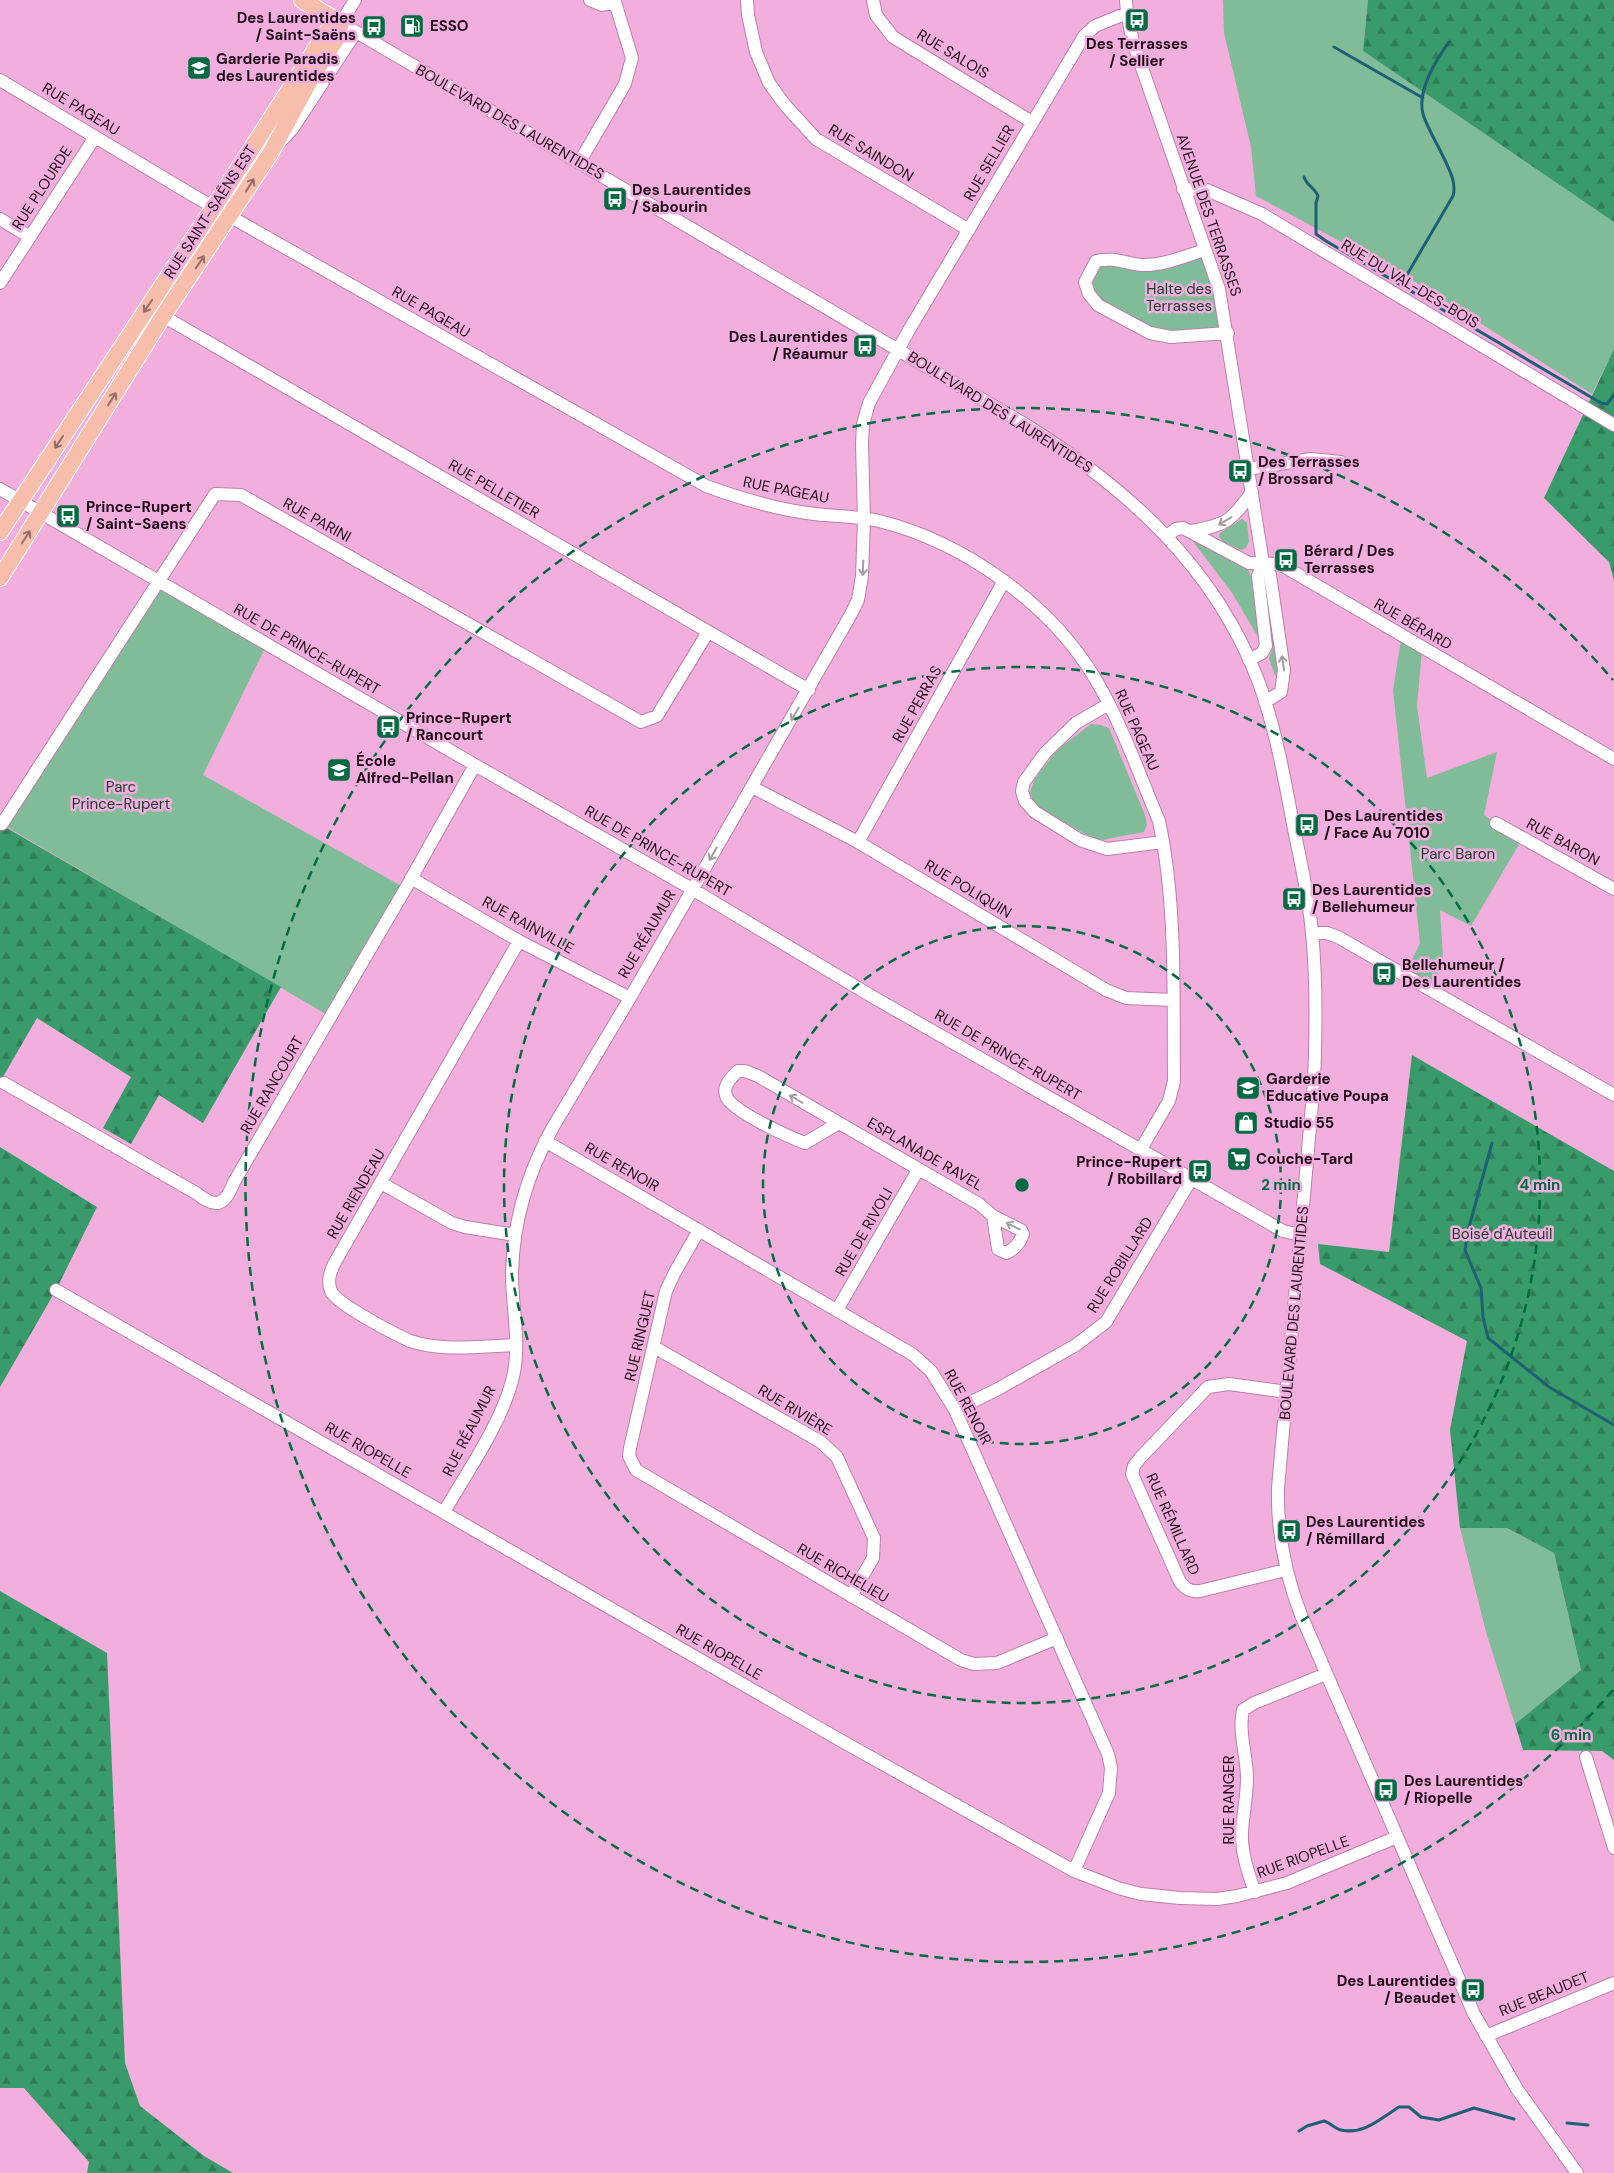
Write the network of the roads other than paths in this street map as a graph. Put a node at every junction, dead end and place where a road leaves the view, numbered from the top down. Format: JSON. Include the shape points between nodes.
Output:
{"nodes":[{"id":1,"x":302,"y":0,"type":"edge"},
{"id":2,"x":355,"y":0,"type":"edge"},
{"id":3,"x":590,"y":0,"type":"edge"},
{"id":4,"x":747,"y":0,"type":"edge"},
{"id":5,"x":872,"y":0,"type":"edge"},
{"id":6,"x":1126,"y":0,"type":"edge"},
{"id":7,"x":617,"y":1,"type":"edge"},
{"id":8,"x":1127,"y":13,"type":"junction"},
{"id":9,"x":341,"y":23,"type":"junction"},
{"id":10,"x":356,"y":32,"type":"junction"},
{"id":11,"x":0,"y":80,"type":"edge"},
{"id":12,"x":1032,"y":122,"type":"junction"},
{"id":13,"x":95,"y":137,"type":"junction"},
{"id":14,"x":270,"y":154,"type":"junction"},
{"id":15,"x":579,"y":163,"type":"junction"},
{"id":16,"x":1183,"y":189,"type":"junction"},
{"id":17,"x":214,"y":207,"type":"junction"},
{"id":18,"x":230,"y":216,"type":"junction"},
{"id":19,"x":0,"y":220,"type":"edge"},
{"id":20,"x":969,"y":230,"type":"junction"},
{"id":21,"x":30,"y":237,"type":"junction"},
{"id":22,"x":1205,"y":250,"type":"junction"},
{"id":23,"x":0,"y":283,"type":"edge"},
{"id":24,"x":164,"y":316,"type":"junction"},
{"id":25,"x":1228,"y":332,"type":"junction"},
{"id":26,"x":898,"y":350,"type":"junction"},
{"id":27,"x":1614,"y":425,"type":"edge"},
{"id":28,"x":1341,"y":462,"type":"dead end"},
{"id":29,"x":1248,"y":469,"type":"junction"},
{"id":30,"x":0,"y":489,"type":"edge"},
{"id":31,"x":1252,"y":492,"type":"junction"},
{"id":32,"x":20,"y":500,"type":"junction"},
{"id":33,"x":41,"y":513,"type":"junction"},
{"id":34,"x":864,"y":519,"type":"junction"},
{"id":35,"x":1191,"y":531,"type":"junction"},
{"id":36,"x":0,"y":532,"type":"edge"},
{"id":37,"x":1167,"y":536,"type":"junction"},
{"id":38,"x":1263,"y":563,"type":"junction"},
{"id":39,"x":0,"y":578,"type":"edge"},
{"id":40,"x":159,"y":581,"type":"junction"},
{"id":41,"x":1004,"y":581,"type":"junction"},
{"id":42,"x":708,"y":632,"type":"junction"},
{"id":43,"x":1249,"y":660,"type":"junction"},
{"id":44,"x":809,"y":690,"type":"junction"},
{"id":45,"x":1265,"y":702,"type":"junction"},
{"id":46,"x":1109,"y":704,"type":"junction"},
{"id":47,"x":1614,"y":759,"type":"edge"},
{"id":48,"x":475,"y":765,"type":"junction"},
{"id":49,"x":752,"y":787,"type":"junction"},
{"id":50,"x":1496,"y":823,"type":"dead end"},
{"id":51,"x":2,"y":824,"type":"dead end"},
{"id":52,"x":858,"y":842,"type":"junction"},
{"id":53,"x":1163,"y":842,"type":"junction"},
{"id":54,"x":411,"y":878,"type":"junction"},
{"id":55,"x":692,"y":888,"type":"junction"},
{"id":56,"x":1614,"y":889,"type":"edge"},
{"id":57,"x":1312,"y":933,"type":"junction"},
{"id":58,"x":519,"y":941,"type":"junction"},
{"id":59,"x":630,"y":998,"type":"junction"},
{"id":60,"x":1174,"y":1000,"type":"junction"},
{"id":61,"x":4,"y":1083,"type":"dead end"},
{"id":62,"x":1614,"y":1095,"type":"edge"},
{"id":63,"x":838,"y":1123,"type":"junction"},
{"id":64,"x":545,"y":1141,"type":"junction"},
{"id":65,"x":1141,"y":1149,"type":"junction"},
{"id":66,"x":918,"y":1170,"type":"junction"},
{"id":67,"x":1192,"y":1178,"type":"junction"},
{"id":68,"x":381,"y":1183,"type":"junction"},
{"id":69,"x":993,"y":1216,"type":"dead end"},
{"id":70,"x":699,"y":1230,"type":"junction"},
{"id":71,"x":515,"y":1235,"type":"junction"},
{"id":72,"x":1301,"y":1235,"type":"junction"},
{"id":73,"x":56,"y":1290,"type":"dead end"},
{"id":74,"x":837,"y":1310,"type":"junction"},
{"id":75,"x":516,"y":1345,"type":"junction"},
{"id":76,"x":654,"y":1347,"type":"junction"},
{"id":77,"x":1287,"y":1392,"type":"junction"},
{"id":78,"x":955,"y":1410,"type":"junction"},
{"id":79,"x":630,"y":1456,"type":"joint"},
{"id":80,"x":444,"y":1512,"type":"junction"},
{"id":81,"x":1286,"y":1570,"type":"junction"},
{"id":82,"x":851,"y":1596,"type":"junction"},
{"id":83,"x":1056,"y":1638,"type":"junction"},
{"id":84,"x":1326,"y":1674,"type":"junction"},
{"id":85,"x":1586,"y":1757,"type":"dead end"},
{"id":86,"x":1397,"y":1837,"type":"junction"},
{"id":87,"x":1614,"y":1848,"type":"edge"},
{"id":88,"x":1074,"y":1872,"type":"junction"},
{"id":89,"x":1255,"y":1892,"type":"junction"},
{"id":90,"x":1614,"y":1983,"type":"edge"},
{"id":91,"x":1486,"y":2036,"type":"junction"},
{"id":92,"x":1577,"y":2173,"type":"edge"}],
"edges":[{"from":1,"to":9,"type":"main road","name":"BOULEVARD DES LAURENTIDES"},
{"from":2,"to":9,"type":"street"},
{"from":3,"to":7,"type":"street","via":[[602,5]]},
{"from":4,"to":20,"type":"street","name":"RUE SAINDON","via":[[756,52],[769,83],[816,139]]},
{"from":5,"to":12,"type":"street","name":"RUE SALOIS","via":[[876,14],[893,37]]},
{"from":6,"to":8,"type":"street","name":"AVENUE DES TERRASSES"},
{"from":7,"to":15,"type":"street","via":[[632,58],[625,84]]},
{"from":8,"to":12,"type":"street","name":"RUE SELLIER","via":[[1095,26],[1084,36]]},
{"from":8,"to":16,"type":"street","name":"AVENUE DES TERRASSES","via":[[1133,42]]},
{"from":9,"to":10,"type":"street","name":"BOULEVARD DES LAURENTIDES"},
{"from":9,"to":14,"type":"main road","name":"RUE SAINT-SAËNS EST","via":[[337,38]]},
{"from":9,"to":17,"type":"main road","name":"RUE SAINT-SAËNS EST","via":[[326,33]]},
{"from":10,"to":14,"type":"street","name":"RUE SAINT-SAËNS EST","via":[[293,128]]},
{"from":10,"to":15,"type":"street","name":"BOULEVARD DES LAURENTIDES"},
{"from":11,"to":13,"type":"street","name":"RUE PAGEAU"},
{"from":12,"to":20,"type":"street","name":"RUE SELLIER"},
{"from":13,"to":17,"type":"street","name":"RUE PAGEAU"},
{"from":13,"to":21,"type":"street","name":"RUE PLOURDE"},
{"from":18,"to":14,"type":"main road","name":"RUE SAINT-SAËNS EST","one_way":true},
{"from":15,"to":26,"type":"street","name":"BOULEVARD DES LAURENTIDES"},
{"from":16,"to":22,"type":"street","name":"AVENUE DES TERRASSES"},
{"from":16,"to":27,"type":"street","name":"RUE DU VAL-DES-BOIS","via":[[1208,190],[1262,214]]},
{"from":17,"to":18,"type":"street","name":"RUE PAGEAU"},
{"from":17,"to":32,"type":"main road","name":"RUE SAINT-SAËNS EST","one_way":true},
{"from":24,"to":18,"type":"main road","name":"RUE SAINT-SAËNS EST","one_way":true},
{"from":18,"to":34,"type":"street","name":"RUE PAGEAU","via":[[706,486],[747,501],[807,513]]},
{"from":19,"to":21,"type":"street"},
{"from":20,"to":26,"type":"street","name":"RUE SELLIER"},
{"from":21,"to":23,"type":"street","name":"RUE PLOURDE"},
{"from":22,"to":25,"type":"street","name":"AVENUE DES TERRASSES","via":[[1219,289]]},
{"from":22,"to":25,"type":"street","via":[[1159,264],[1140,265],[1109,258],[1096,261],[1085,282],[1098,305],[1150,333],[1171,337]]},
{"from":33,"to":24,"type":"main road","name":"RUE SAINT-SAËNS EST","one_way":true},
{"from":24,"to":42,"type":"street","name":"RUE PELLETIER"},
{"from":25,"to":29,"type":"street","name":"AVENUE DES TERRASSES"},
{"from":26,"to":34,"type":"street","name":"RUE RÉAUMUR","via":[[869,403],[863,424]]},
{"from":26,"to":37,"type":"street","name":"BOULEVARD DES LAURENTIDES","via":[[1080,459],[1136,505]]},
{"from":28,"to":29,"type":"street","via":[[1311,459]]},
{"from":29,"to":31,"type":"street","name":"AVENUE DES TERRASSES"},
{"from":30,"to":32,"type":"street","name":"RUE DE PRINCE-RUPERT"},
{"from":31,"to":35,"type":"street","one_way":true,"via":[[1227,521],[1215,527]]},
{"from":31,"to":38,"type":"street","name":"AVENUE DES TERRASSES"},
{"from":32,"to":33,"type":"street","name":"RUE DE PRINCE-RUPERT"},
{"from":32,"to":36,"type":"main road","name":"RUE SAINT-SAËNS EST"},
{"from":39,"to":33,"type":"main road","name":"RUE SAINT-SAËNS EST","one_way":true},
{"from":33,"to":40,"type":"street","name":"RUE DE PRINCE-RUPERT"},
{"from":34,"to":41,"type":"street","name":"RUE PAGEAU","via":[[911,531],[956,550]]},
{"from":34,"to":44,"type":"street","name":"RUE RÉAUMUR","one_way":true,"via":[[858,600]]},
{"from":35,"to":37,"type":"street","via":[[1181,528]]},
{"from":35,"to":38,"type":"street","name":"RUE BÉRARD","via":[[1249,563]]},
{"from":37,"to":43,"type":"street","name":"BOULEVARD DES LAURENTIDES","via":[[1209,590]]},
{"from":38,"to":43,"type":"street","name":"AVENUE DES TERRASSES","via":[[1258,576],[1266,646],[1262,653]]},
{"from":45,"to":38,"type":"street","name":"AVENUE DES TERRASSES","one_way":true,"via":[[1281,692],[1284,676],[1270,575]]},
{"from":38,"to":47,"type":"street","name":"RUE BÉRARD","via":[[1280,564]]},
{"from":40,"to":42,"type":"street","name":"RUE PARINI","via":[[215,494],[241,496],[641,722],[657,716]]},
{"from":40,"to":48,"type":"street","name":"RUE DE PRINCE-RUPERT"},
{"from":40,"to":51,"type":"street","name":"RUE PARINI"},
{"from":41,"to":46,"type":"street","name":"RUE PAGEAU","via":[[1061,633],[1095,678]]},
{"from":41,"to":52,"type":"street","name":"RUE PERRAS"},
{"from":42,"to":44,"type":"street","name":"RUE PELLETIER"},
{"from":43,"to":45,"type":"street","name":"BOULEVARD DES LAURENTIDES"},
{"from":44,"to":49,"type":"street","name":"RUE RÉAUMUR","one_way":true},
{"from":45,"to":57,"type":"street","name":"BOULEVARD DES LAURENTIDES","via":[[1288,801]]},
{"from":46,"to":53,"type":"street","name":"RUE PAGEAU","via":[[1159,821]]},
{"from":46,"to":53,"type":"street","via":[[1076,723],[1044,753],[1024,782],[1022,792],[1025,801],[1035,812],[1080,840],[1107,849]]},
{"from":48,"to":54,"type":"street","name":"RUE RANCOURT"},
{"from":48,"to":55,"type":"street","name":"RUE DE PRINCE-RUPERT"},
{"from":49,"to":52,"type":"street","name":"RUE POLIQUIN"},
{"from":49,"to":55,"type":"street","name":"RUE RÉAUMUR","one_way":true},
{"from":50,"to":56,"type":"street","name":"RUE BARON"},
{"from":52,"to":60,"type":"street","name":"RUE POLIQUIN","via":[[1106,990],[1126,998]]},
{"from":53,"to":60,"type":"street","name":"RUE PAGEAU","via":[[1168,876]]},
{"from":54,"to":58,"type":"street","name":"RUE RAINVILLE"},
{"from":54,"to":61,"type":"street","name":"RUE RANCOURT","via":[[223,1201],[206,1202]]},
{"from":55,"to":59,"type":"street","name":"RUE RÉAUMUR"},
{"from":55,"to":65,"type":"street","name":"RUE DE PRINCE-RUPERT","via":[[873,997]]},
{"from":57,"to":62,"type":"street","via":[[1338,937]]},
{"from":57,"to":72,"type":"street","name":"BOULEVARD DES LAURENTIDES","via":[[1315,1064]]},
{"from":58,"to":59,"type":"street","name":"RUE RAINVILLE"},
{"from":58,"to":68,"type":"street","name":"RUE RIENDEAU"},
{"from":59,"to":64,"type":"street","name":"RUE RÉAUMUR"},
{"from":60,"to":65,"type":"street","name":"RUE PAGEAU","via":[[1174,1081],[1169,1101]]},
{"from":63,"to":63,"type":"street","name":"ESPLANADE RAVEL","one_way":true,"via":[[758,1076],[738,1072],[725,1088],[726,1097],[733,1104],[782,1134],[805,1142]]},
{"from":63,"to":66,"type":"street","name":"ESPLANADE RAVEL"},
{"from":64,"to":70,"type":"street","name":"RUE RENOIR"},
{"from":64,"to":71,"type":"street","name":"RUE RÉAUMUR","via":[[531,1172]]},
{"from":65,"to":67,"type":"street","name":"RUE DE PRINCE-RUPERT"},
{"from":66,"to":69,"type":"street","name":"ESPLANADE RAVEL"},
{"from":66,"to":74,"type":"street","name":"RUE DE RIVOLI"},
{"from":67,"to":72,"type":"street","name":"RUE DE PRINCE-RUPERT","via":[[1283,1231]]},
{"from":67,"to":78,"type":"street","name":"RUE ROBILLARD","via":[[1106,1322],[1076,1345],[998,1390]]},
{"from":68,"to":71,"type":"street","via":[[452,1223]]},
{"from":68,"to":75,"type":"street","name":"RUE RIENDEAU","via":[[334,1264],[328,1278],[331,1292],[341,1302],[381,1326],[422,1344],[449,1348]]},
{"from":70,"to":74,"type":"street","name":"RUE RENOIR"},
{"from":70,"to":76,"type":"street","name":"RUE RINGUET","via":[[670,1281]]},
{"from":71,"to":75,"type":"street","name":"RUE RÉAUMUR","via":[[512,1280]]},
{"from":72,"to":77,"type":"street","name":"BOULEVARD DES LAURENTIDES"},
{"from":73,"to":80,"type":"street","name":"RUE RIOPELLE"},
{"from":74,"to":78,"type":"street","name":"RUE RENOIR","via":[[923,1363]]},
{"from":75,"to":80,"type":"street","name":"RUE RÉAUMUR","via":[[512,1381],[504,1405]]},
{"from":76,"to":79,"type":"street","name":"RUE RINGUET"},
{"from":76,"to":82,"type":"street","name":"RUE RIVIÈRE","via":[[821,1442],[837,1457],[874,1538],[873,1558]]},
{"from":77,"to":81,"type":"street","name":"BOULEVARD DES LAURENTIDES","via":[[1278,1501]]},
{"from":77,"to":81,"type":"street","name":"RUE RÉMILLARD","via":[[1229,1384],[1208,1387],[1140,1458],[1132,1474],[1185,1588],[1192,1592],[1200,1591]]},
{"from":78,"to":83,"type":"street","name":"RUE RENOIR"},
{"from":79,"to":82,"type":"street","name":"RUE RICHELIEU","via":[[636,1470],[643,1476]]},
{"from":80,"to":88,"type":"street","name":"RUE RIOPELLE"},
{"from":81,"to":84,"type":"street","name":"BOULEVARD DES LAURENTIDES"},
{"from":82,"to":83,"type":"street","name":"RUE RICHELIEU","via":[[961,1660],[974,1664],[997,1664]]},
{"from":83,"to":88,"type":"street","name":"RUE RENOIR","via":[[1105,1746],[1111,1768],[1109,1793]]},
{"from":84,"to":86,"type":"street","name":"BOULEVARD DES LAURENTIDES"},
{"from":84,"to":89,"type":"street","name":"RUE RANGER","via":[[1243,1710],[1240,1721],[1247,1780],[1242,1834]]},
{"from":85,"to":87,"type":"street"},
{"from":86,"to":89,"type":"street","name":"RUE RIOPELLE","via":[[1287,1883]]},
{"from":86,"to":91,"type":"street","name":"BOULEVARD DES LAURENTIDES"},
{"from":88,"to":89,"type":"street","name":"RUE RIOPELLE","via":[[1141,1894],[1218,1899]]},
{"from":90,"to":91,"type":"street","name":"RUE BEAUDET"},
{"from":91,"to":92,"type":"street","name":"BOULEVARD DES LAURENTIDES","via":[[1533,2114]]}]}
